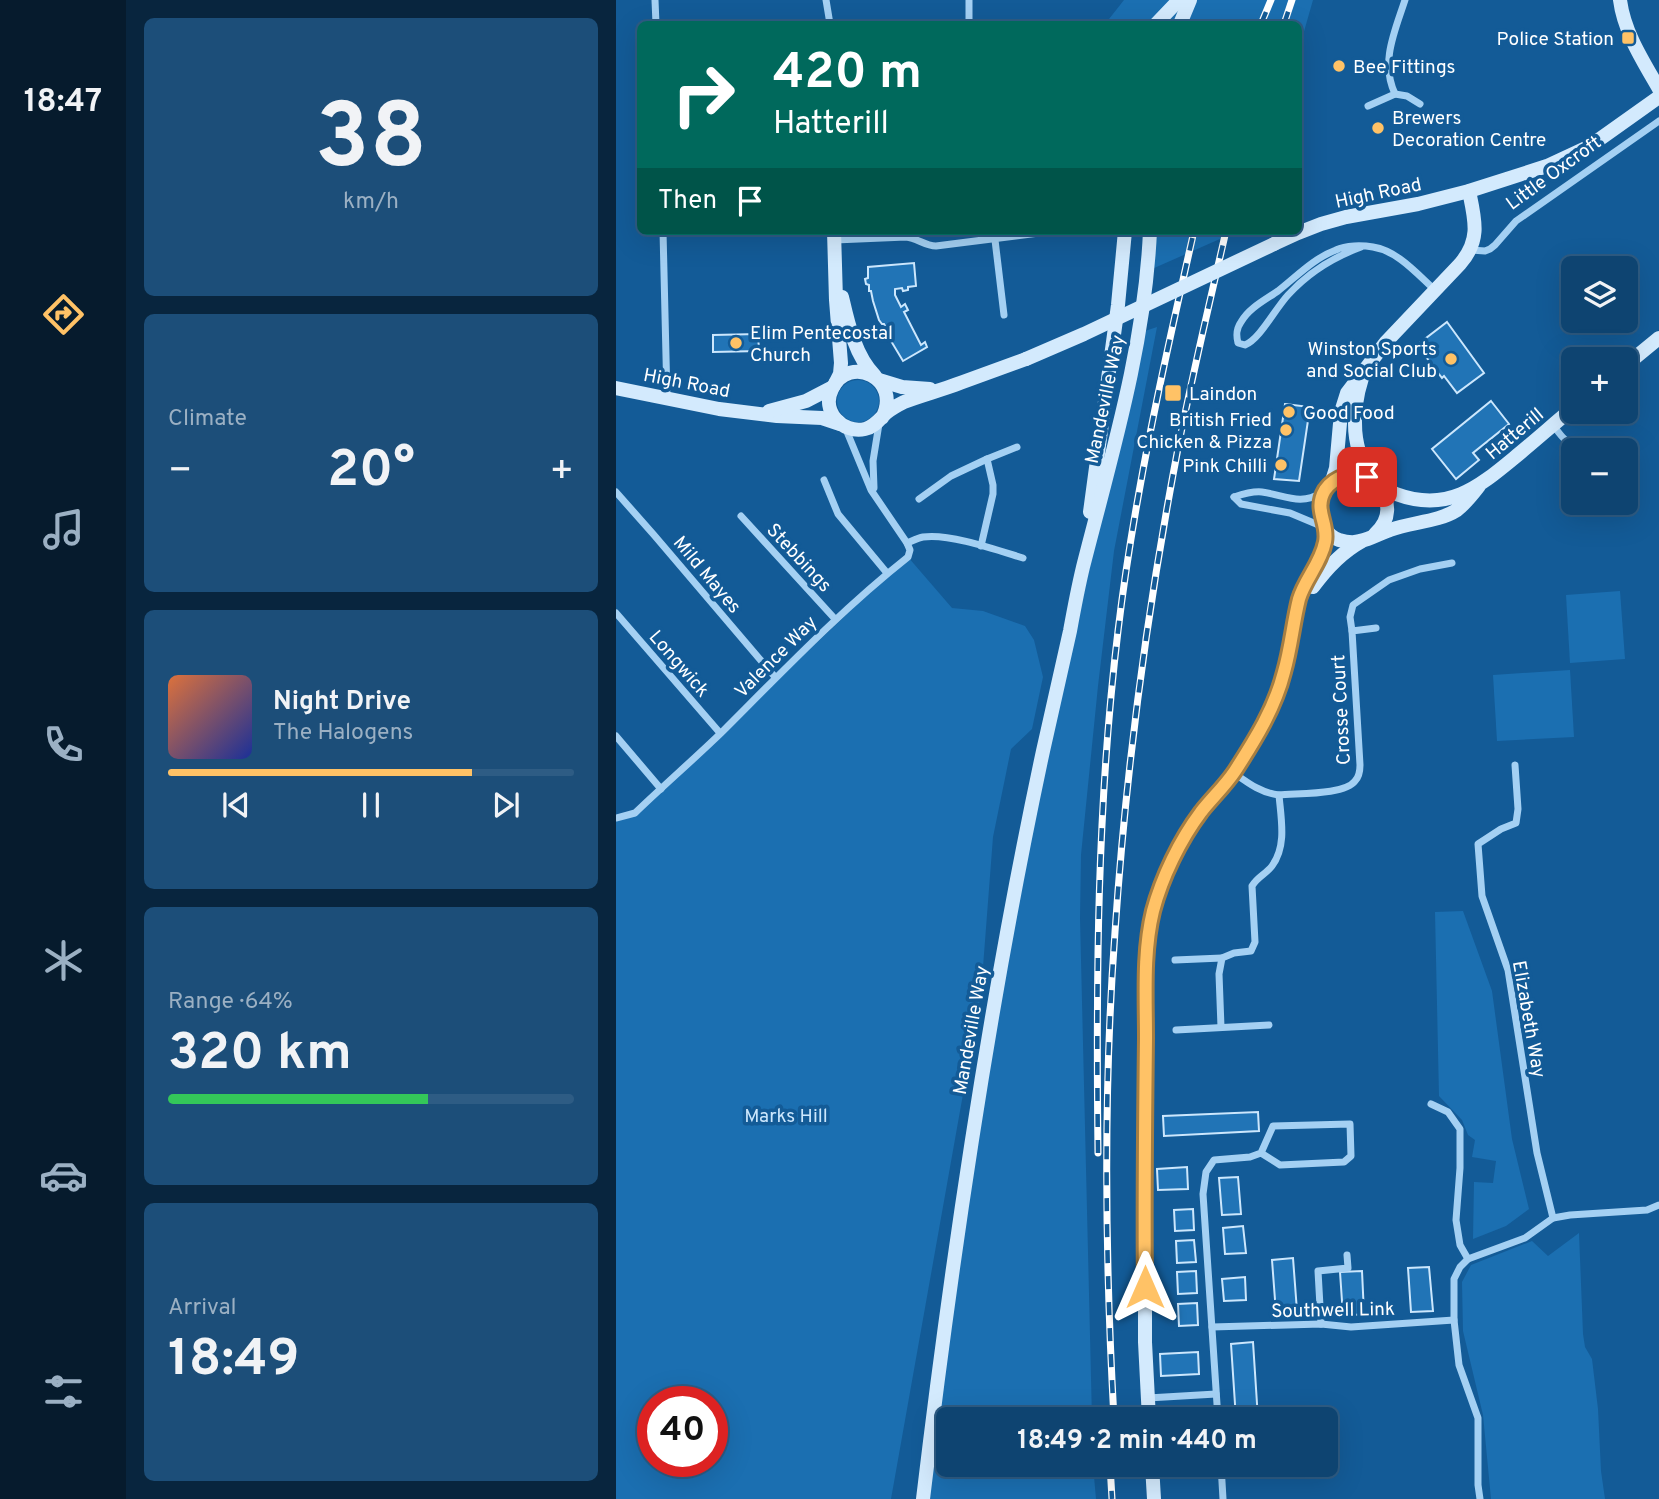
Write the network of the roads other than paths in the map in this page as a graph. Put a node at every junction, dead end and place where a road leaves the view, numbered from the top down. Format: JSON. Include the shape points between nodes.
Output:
{"nodes":[{"id":1,"x":654,"y":0,"type":"edge"},
{"id":2,"x":826,"y":0,"type":"edge"},
{"id":3,"x":1179,"y":0,"type":"edge"},
{"id":4,"x":1190,"y":0,"type":"edge"},
{"id":5,"x":1405,"y":0,"type":"edge"},
{"id":6,"x":1620,"y":0,"type":"edge"},
{"id":7,"x":969,"y":3,"type":"edge"},
{"id":8,"x":656,"y":21,"type":"edge"},
{"id":9,"x":830,"y":21,"type":"edge"},
{"id":10,"x":969,"y":21,"type":"edge"},
{"id":11,"x":974,"y":21,"type":"edge"},
{"id":12,"x":1159,"y":21,"type":"edge"},
{"id":13,"x":1181,"y":21,"type":"edge"},
{"id":14,"x":1659,"y":89,"type":"edge"},
{"id":15,"x":1395,"y":94,"type":"junction"},
{"id":16,"x":1659,"y":97,"type":"edge"},
{"id":17,"x":1420,"y":104,"type":"dead end"},
{"id":18,"x":1368,"y":106,"type":"dead end"},
{"id":19,"x":1659,"y":121,"type":"edge"},
{"id":20,"x":1469,"y":191,"type":"junction"},
{"id":21,"x":1302,"y":232,"type":"edge"},
{"id":22,"x":663,"y":235,"type":"edge"},
{"id":23,"x":1026,"y":235,"type":"edge"},
{"id":24,"x":1125,"y":235,"type":"edge"},
{"id":25,"x":1150,"y":235,"type":"edge"},
{"id":26,"x":1294,"y":235,"type":"edge"},
{"id":27,"x":834,"y":236,"type":"edge"},
{"id":28,"x":995,"y":240,"type":"junction"},
{"id":29,"x":1361,"y":247,"type":"junction"},
{"id":30,"x":1471,"y":250,"type":"junction"},
{"id":31,"x":835,"y":261,"type":"junction"},
{"id":32,"x":1435,"y":290,"type":"junction"},
{"id":33,"x":1003,"y":315,"type":"dead end"},
{"id":34,"x":1659,"y":338,"type":"edge"},
{"id":35,"x":1638,"y":355,"type":"edge"},
{"id":36,"x":1365,"y":370,"type":"junction"},
{"id":37,"x":877,"y":378,"type":"junction"},
{"id":38,"x":834,"y":385,"type":"junction"},
{"id":39,"x":616,"y":388,"type":"edge"},
{"id":40,"x":945,"y":388,"type":"junction"},
{"id":41,"x":667,"y":398,"type":"junction"},
{"id":42,"x":751,"y":413,"type":"junction"},
{"id":43,"x":1561,"y":418,"type":"edge"},
{"id":44,"x":881,"y":419,"type":"junction"},
{"id":45,"x":842,"y":425,"type":"junction"},
{"id":46,"x":1553,"y":425,"type":"junction"},
{"id":47,"x":1563,"y":438,"type":"edge"},
{"id":48,"x":1017,"y":447,"type":"dead end"},
{"id":49,"x":987,"y":459,"type":"junction"},
{"id":50,"x":824,"y":480,"type":"dead end"},
{"id":51,"x":1376,"y":483,"type":"junction"},
{"id":52,"x":1479,"y":486,"type":"junction"},
{"id":53,"x":1328,"y":487,"type":"junction"},
{"id":54,"x":616,"y":492,"type":"edge"},
{"id":55,"x":919,"y":499,"type":"dead end"},
{"id":56,"x":879,"y":502,"type":"junction"},
{"id":57,"x":741,"y":516,"type":"dead end"},
{"id":58,"x":1326,"y":529,"type":"junction"},
{"id":59,"x":1366,"y":540,"type":"junction"},
{"id":60,"x":907,"y":543,"type":"junction"},
{"id":61,"x":981,"y":546,"type":"junction"},
{"id":62,"x":1023,"y":558,"type":"dead end"},
{"id":63,"x":1452,"y":563,"type":"dead end"},
{"id":64,"x":1082,"y":572,"type":"junction"},
{"id":65,"x":887,"y":573,"type":"junction"},
{"id":66,"x":616,"y":613,"type":"edge"},
{"id":67,"x":835,"y":619,"type":"junction"},
{"id":68,"x":1294,"y":626,"type":"junction"},
{"id":69,"x":1376,"y":628,"type":"dead end"},
{"id":70,"x":1352,"y":631,"type":"junction"},
{"id":71,"x":775,"y":677,"type":"junction"},
{"id":72,"x":720,"y":733,"type":"junction"},
{"id":73,"x":616,"y":736,"type":"edge"},
{"id":74,"x":1516,"y":765,"type":"dead end"},
{"id":75,"x":1234,"y":773,"type":"junction"},
{"id":76,"x":661,"y":789,"type":"junction"},
{"id":77,"x":1279,"y":794,"type":"junction"},
{"id":78,"x":616,"y":818,"type":"edge"},
{"id":79,"x":1222,"y":958,"type":"junction"},
{"id":80,"x":1175,"y":960,"type":"dead end"},
{"id":81,"x":1269,"y":1026,"type":"dead end"},
{"id":82,"x":1221,"y":1027,"type":"junction"},
{"id":83,"x":1177,"y":1030,"type":"dead end"},
{"id":84,"x":1431,"y":1104,"type":"dead end"},
{"id":85,"x":1261,"y":1153,"type":"junction"},
{"id":86,"x":1659,"y":1205,"type":"edge"},
{"id":87,"x":1552,"y":1218,"type":"junction"},
{"id":88,"x":1347,"y":1255,"type":"dead end"},
{"id":89,"x":1468,"y":1259,"type":"junction"},
{"id":90,"x":1454,"y":1320,"type":"junction"},
{"id":91,"x":1321,"y":1324,"type":"junction"},
{"id":92,"x":1212,"y":1327,"type":"junction"},
{"id":93,"x":1216,"y":1394,"type":"junction"},
{"id":94,"x":1147,"y":1398,"type":"junction"},
{"id":95,"x":1148,"y":1407,"type":"edge"},
{"id":96,"x":1217,"y":1407,"type":"edge"},
{"id":97,"x":1153,"y":1477,"type":"edge"},
{"id":98,"x":1222,"y":1477,"type":"edge"},
{"id":99,"x":923,"y":1499,"type":"edge"},
{"id":100,"x":1154,"y":1499,"type":"edge"},
{"id":101,"x":1223,"y":1499,"type":"edge"},
{"id":102,"x":1480,"y":1499,"type":"edge"}],
"edges":[{"from":1,"to":8,"type":"street"},
{"from":2,"to":9,"type":"street"},
{"from":3,"to":12,"type":"street"},
{"from":4,"to":13,"type":"street"},
{"from":5,"to":15,"type":"street","via":[[1387,65]]},
{"from":6,"to":14,"type":"street","via":[[1629,32]]},
{"from":7,"to":10,"type":"street"},
{"from":7,"to":11,"type":"street"},
{"from":15,"to":17,"type":"street"},
{"from":15,"to":18,"type":"street"},
{"from":16,"to":20,"type":"street","name":"High Road","via":[[1579,152]]},
{"from":19,"to":30,"type":"street","name":"Little Oxcroft","via":[[1516,221],[1490,249]]},
{"from":20,"to":21,"type":"street","name":"High Road","via":[[1346,217]]},
{"from":20,"to":30,"type":"street","via":[[1475,225]]},
{"from":22,"to":41,"type":"street"},
{"from":23,"to":28,"type":"street"},
{"from":24,"to":64,"type":"street","name":"Mandeville Way"},
{"from":25,"to":64,"type":"street","name":"Mandeville Way","via":[[1126,396]]},
{"from":26,"to":40,"type":"street","name":"High Road","bridge":true,"via":[[1084,334]]},
{"from":27,"to":28,"type":"street","via":[[906,237],[936,246]]},
{"from":27,"to":31,"type":"street"},
{"from":28,"to":33,"type":"street"},
{"from":29,"to":29,"type":"street","via":[[1305,279],[1254,340],[1245,345],[1238,342],[1241,322],[1261,303],[1330,252]]},
{"from":29,"to":32,"type":"street","via":[[1390,252]]},
{"from":30,"to":32,"type":"street","name":"Little Oxcroft"},
{"from":31,"to":37,"type":"street","via":[[852,333],[862,360]]},
{"from":31,"to":38,"type":"street","via":[[841,363]]},
{"from":32,"to":36,"type":"street","name":"Little Oxcroft"},
{"from":34,"to":35,"type":"street"},
{"from":36,"to":51,"type":"street","via":[[1354,429],[1364,467]]},
{"from":36,"to":53,"type":"street","name":"Little Oxcroft","via":[[1345,398],[1338,459]]},
{"from":37,"to":38,"type":"street","via":[[851,373]]},
{"from":37,"to":40,"type":"street","name":"High Road","via":[[909,388]]},
{"from":37,"to":44,"type":"street","via":[[887,397]]},
{"from":38,"to":42,"type":"street","name":"High Road","via":[[794,405]]},
{"from":38,"to":45,"type":"street","via":[[829,405]]},
{"from":39,"to":41,"type":"street","name":"High Road"},
{"from":40,"to":44,"type":"street","name":"High Road","via":[[897,405]]},
{"from":41,"to":42,"type":"street","name":"High Road"},
{"from":42,"to":45,"type":"street","name":"High Road","via":[[822,418]]},
{"from":43,"to":46,"type":"street","name":"Hatterill"},
{"from":44,"to":45,"type":"street","via":[[860,430]]},
{"from":44,"to":56,"type":"street","via":[[872,468]]},
{"from":45,"to":56,"type":"street"},
{"from":46,"to":47,"type":"street"},
{"from":46,"to":52,"type":"street","name":"Hatterill"},
{"from":48,"to":49,"type":"street"},
{"from":49,"to":55,"type":"street","via":[[951,476]]},
{"from":49,"to":61,"type":"street","via":[[993,494]]},
{"from":50,"to":65,"type":"street","via":[[838,514]]},
{"from":51,"to":52,"type":"street","name":"Hatterill","via":[[1406,497],[1434,501]]},
{"from":51,"to":53,"type":"street","name":"Hatterill","via":[[1347,475]]},
{"from":51,"to":59,"type":"street","name":"Hatterill","via":[[1387,500],[1387,516],[1381,529]]},
{"from":52,"to":59,"type":"street","name":"Hatterill","via":[[1448,514]]},
{"from":53,"to":58,"type":"street","name":"Hatterill","via":[[1320,510]]},
{"from":53,"to":58,"type":"street","via":[[1304,500],[1257,492],[1234,497],[1241,504],[1290,513]]},
{"from":54,"to":71,"type":"street","name":"Mild Mayes"},
{"from":56,"to":60,"type":"street"},
{"from":57,"to":67,"type":"street","name":"Stebbings"},
{"from":58,"to":59,"type":"street","via":[[1342,541]]},
{"from":58,"to":68,"type":"street","name":"Hatterill","via":[[1321,556],[1301,593]]},
{"from":59,"to":68,"type":"street","name":"Hatterill","via":[[1328,568]]},
{"from":60,"to":61,"type":"street","via":[[933,537]]},
{"from":60,"to":65,"type":"street","name":"Valence Way","via":[[908,556]]},
{"from":61,"to":62,"type":"street"},
{"from":63,"to":70,"type":"street","name":"Crosse Court","via":[[1389,580],[1353,605]]},
{"from":64,"to":99,"type":"street","name":"Mandeville Way","via":[[987,1046]]},
{"from":65,"to":67,"type":"street","name":"Valence Way"},
{"from":66,"to":72,"type":"street","name":"Longwick"},
{"from":67,"to":71,"type":"street","name":"Valence Way"},
{"from":68,"to":75,"type":"street","name":"Hatterill","via":[[1273,704]]},
{"from":69,"to":70,"type":"street","name":"Crosse Court"},
{"from":70,"to":77,"type":"street","name":"Crosse Court","via":[[1359,775],[1343,789]]},
{"from":71,"to":72,"type":"street","name":"Valence Way"},
{"from":72,"to":76,"type":"street","name":"Valence Way"},
{"from":73,"to":76,"type":"street"},
{"from":74,"to":87,"type":"street","name":"Elizabeth Way","via":[[1516,823],[1478,844],[1482,896],[1508,970]]},
{"from":75,"to":77,"type":"street","name":"Crosse Court","via":[[1257,789]]},
{"from":75,"to":94,"type":"street","name":"Hatterill","via":[[1185,836],[1156,901],[1147,948]]},
{"from":76,"to":78,"type":"street","name":"Valence Way","via":[[635,813]]},
{"from":77,"to":79,"type":"street","via":[[1282,842],[1278,858],[1252,886],[1255,942],[1251,951]]},
{"from":79,"to":80,"type":"street"},
{"from":79,"to":82,"type":"street"},
{"from":81,"to":82,"type":"street"},
{"from":82,"to":83,"type":"street"},
{"from":84,"to":89,"type":"street","via":[[1448,1112],[1460,1129],[1456,1220],[1460,1245]]},
{"from":85,"to":85,"type":"street","via":[[1273,1126],[1350,1124],[1352,1156],[1344,1162],[1280,1165]]},
{"from":85,"to":92,"type":"street","via":[[1214,1160],[1206,1172],[1203,1194]]},
{"from":86,"to":87,"type":"street","via":[[1647,1210]]},
{"from":87,"to":89,"type":"street","via":[[1525,1238]]},
{"from":88,"to":91,"type":"street","via":[[1348,1268],[1318,1271]]},
{"from":89,"to":90,"type":"street","via":[[1454,1279]]},
{"from":90,"to":91,"type":"street","name":"Southwell Link","via":[[1351,1327]]},
{"from":90,"to":102,"type":"street","via":[[1459,1365],[1478,1418]]},
{"from":91,"to":92,"type":"street","name":"Southwell Link"},
{"from":92,"to":93,"type":"street"},
{"from":93,"to":94,"type":"street"},
{"from":93,"to":96,"type":"street"},
{"from":94,"to":95,"type":"street","name":"Hatterill"},
{"from":97,"to":100,"type":"street"},
{"from":98,"to":101,"type":"street"}]}
